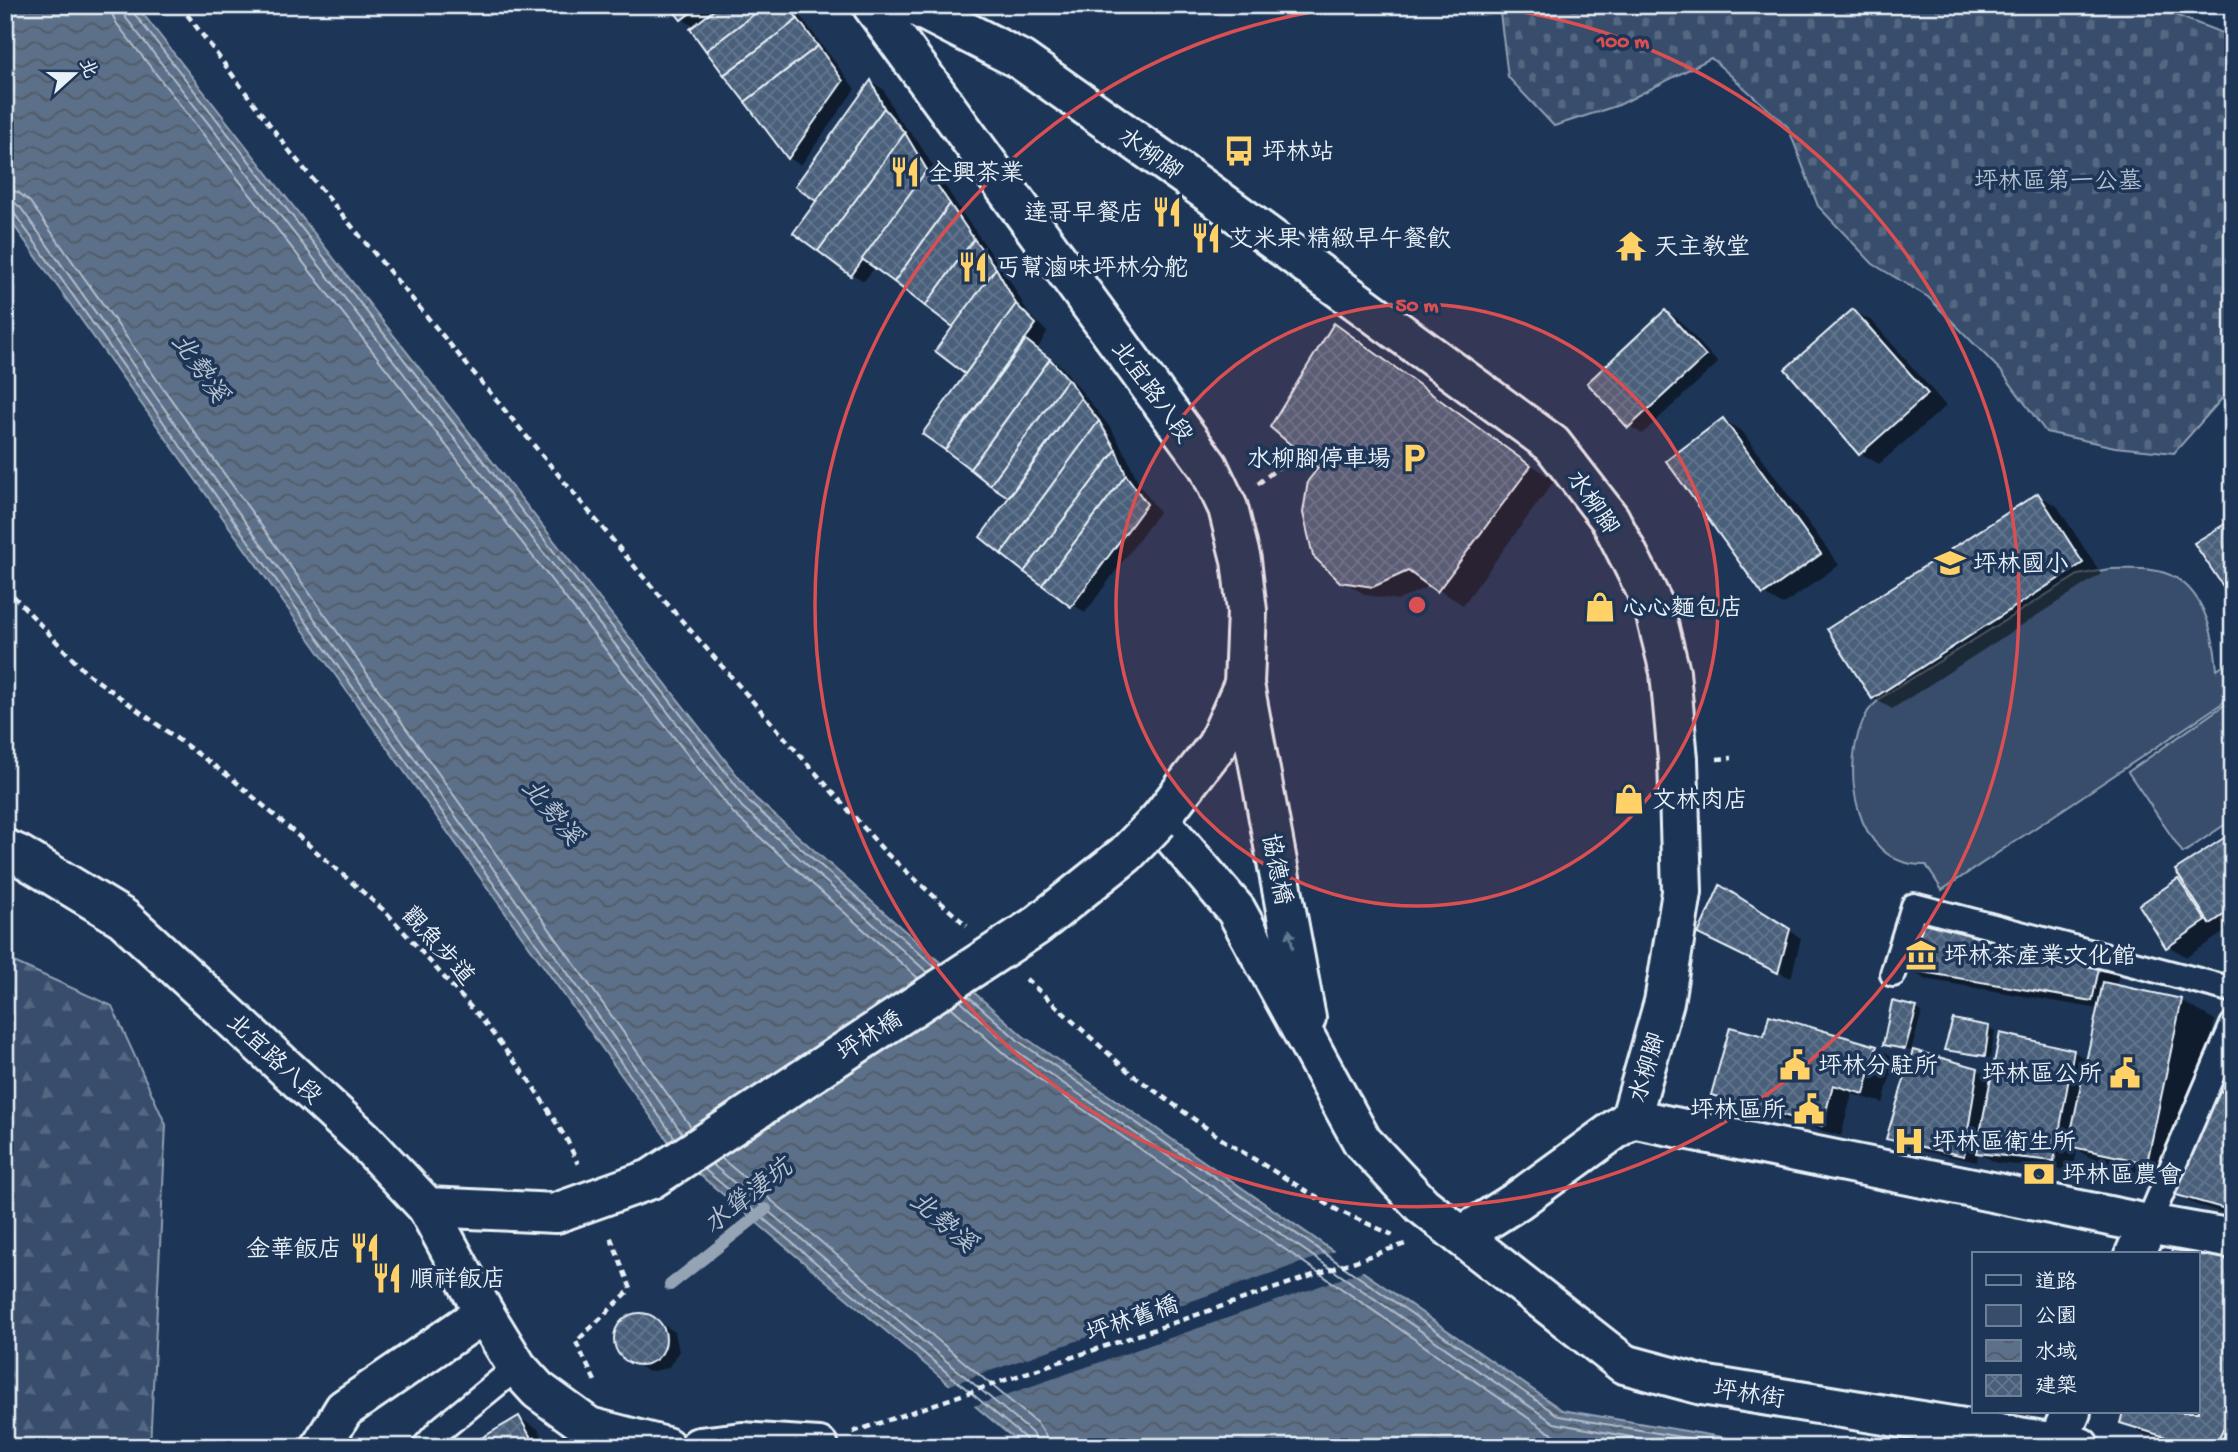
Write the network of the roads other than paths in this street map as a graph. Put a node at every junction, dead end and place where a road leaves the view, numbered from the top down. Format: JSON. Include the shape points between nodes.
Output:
{"nodes":[{"id":1,"x":872,"y":5,"type":"edge"},
{"id":2,"x":913,"y":5,"type":"edge"},
{"id":3,"x":1244,"y":684,"type":"junction"},
{"id":4,"x":1160,"y":820,"type":"junction"},
{"id":5,"x":5,"y":849,"type":"edge"},
{"id":6,"x":1893,"y":974,"type":"dead end"},
{"id":7,"x":2233,"y":990,"type":"edge"},
{"id":8,"x":2233,"y":1025,"type":"edge"},
{"id":9,"x":1313,"y":1054,"type":"junction"},
{"id":10,"x":1631,"y":1118,"type":"junction"},
{"id":11,"x":427,"y":1207,"type":"junction"},
{"id":12,"x":1461,"y":1236,"type":"junction"},
{"id":13,"x":2142,"y":1239,"type":"edge"},
{"id":14,"x":2233,"y":1239,"type":"edge"},
{"id":15,"x":484,"y":1313,"type":"junction"},
{"id":16,"x":517,"y":1367,"type":"junction"},
{"id":17,"x":2069,"y":1434,"type":"edge"},
{"id":18,"x":320,"y":1447,"type":"edge"},
{"id":19,"x":425,"y":1447,"type":"edge"},
{"id":20,"x":666,"y":1447,"type":"edge"},
{"id":21,"x":699,"y":1447,"type":"edge"},
{"id":22,"x":819,"y":1447,"type":"edge"}],
"edges":[{"from":1,"to":3,"type":"main road","name":"北宜路八段","via":[[1208,466],[1228,508],[1241,560],[1247,611]]},
{"from":2,"to":10,"type":"main road","name":"水柳腳","via":[[1021,61],[1552,444],[1610,519],[1653,604],[1670,672],[1678,759],[1682,892],[1664,1002]]},
{"from":3,"to":4,"type":"main road","name":"北宜路八段","via":[[1217,746]]},
{"from":9,"to":3,"type":"main road","name":"協德橋","one_way":true},
{"from":4,"to":9,"type":"main road","name":"協德橋","via":[[1236,910]]},
{"from":4,"to":11,"type":"main road","name":"坪林橋","bridge":true,"via":[[1126,854],[1036,926],[651,1179],[556,1213]]},
{"from":5,"to":11,"type":"main road","name":"北宜路八段","via":[[123,918],[364,1140]]},
{"from":6,"to":7,"type":"lane","via":[[1914,906]]},
{"from":8,"to":13,"type":"lane"},
{"from":9,"to":12,"type":"main road","name":"協德橋","via":[[1362,1141],[1422,1205]]},
{"from":10,"to":12,"type":"main road","name":"水柳腳"},
{"from":10,"to":13,"type":"main road"},
{"from":11,"to":15,"type":"main road","name":"北宜路八段"},
{"from":12,"to":17,"type":"main road","name":"坪林街","via":[[1624,1364],[1702,1385]]},
{"from":13,"to":14,"type":"main road"},
{"from":15,"to":16,"type":"main road","name":"北宜路八段"},
{"from":15,"to":18,"type":"main road","via":[[344,1409]]},
{"from":16,"to":19,"type":"lane"},
{"from":16,"to":20,"type":"main road","name":"北宜路八段","via":[[538,1390],[589,1427]]},
{"from":21,"to":22,"type":"main road","via":[[742,1442]]}]}
